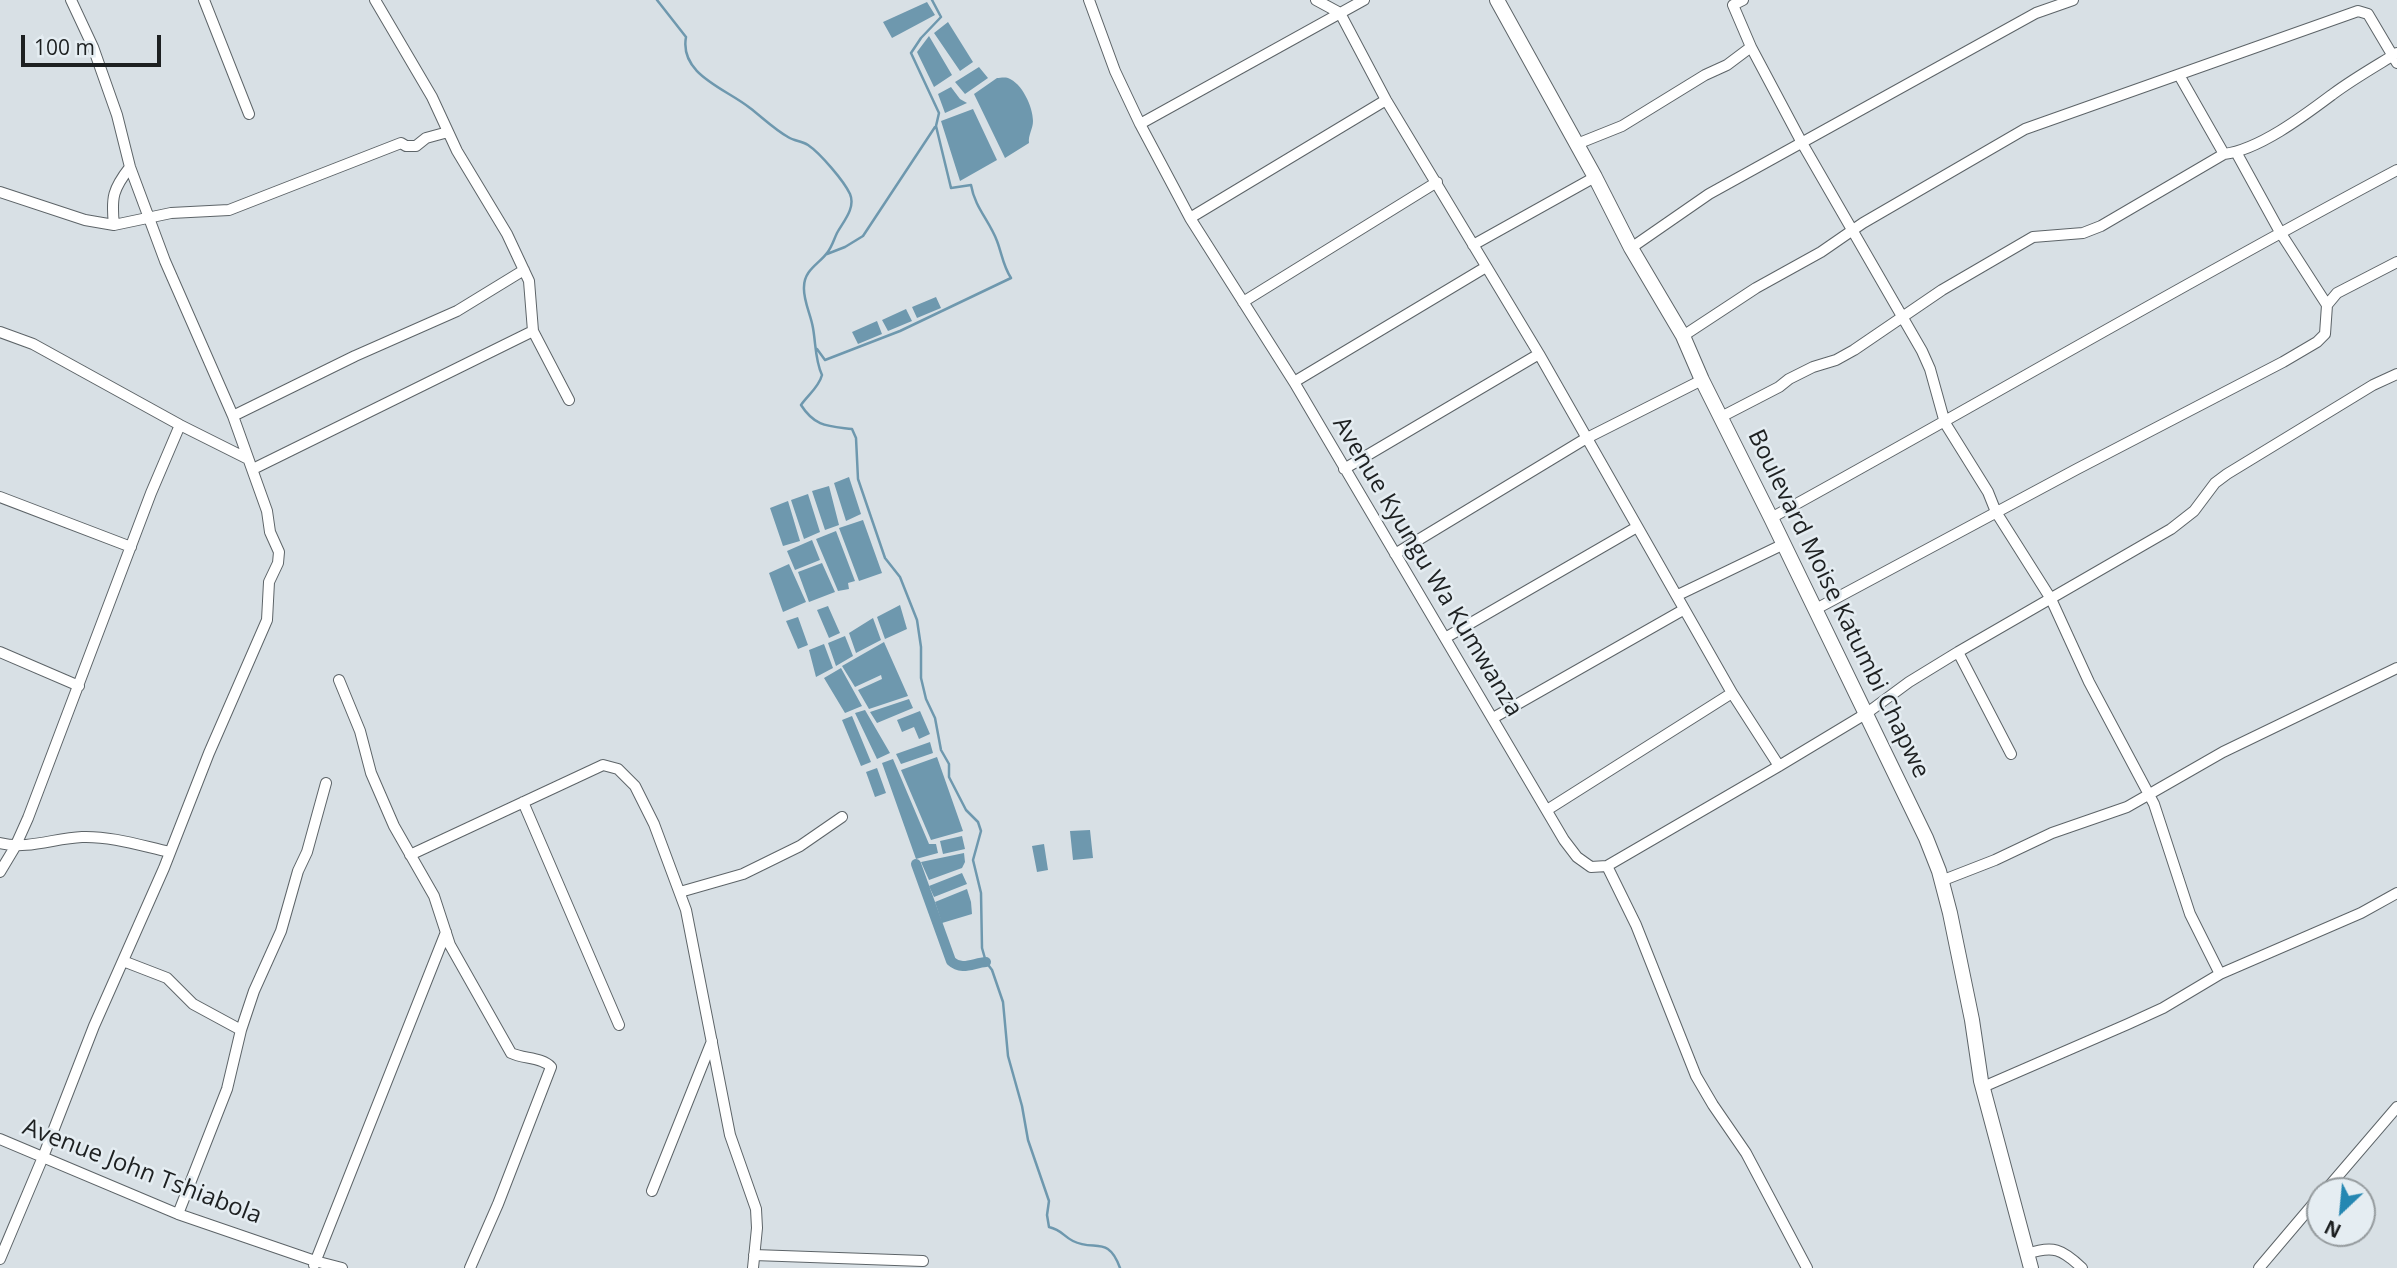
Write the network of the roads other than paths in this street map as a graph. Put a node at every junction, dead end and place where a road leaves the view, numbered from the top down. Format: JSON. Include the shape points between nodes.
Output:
{"nodes":[{"id":1,"x":71,"y":0,"type":"edge"},
{"id":2,"x":204,"y":0,"type":"edge"},
{"id":3,"x":375,"y":0,"type":"edge"},
{"id":4,"x":1089,"y":0,"type":"edge"},
{"id":5,"x":1316,"y":0,"type":"edge"},
{"id":6,"x":1364,"y":0,"type":"edge"},
{"id":7,"x":1497,"y":0,"type":"edge"},
{"id":8,"x":2073,"y":0,"type":"edge"},
{"id":9,"x":1736,"y":2,"type":"edge"},
{"id":10,"x":1340,"y":13,"type":"junction"},
{"id":11,"x":1751,"y":47,"type":"junction"},
{"id":12,"x":2396,"y":57,"type":"edge"},
{"id":13,"x":2179,"y":75,"type":"junction"},
{"id":14,"x":1386,"y":100,"type":"junction"},
{"id":15,"x":249,"y":114,"type":"dead end"},
{"id":16,"x":1140,"y":124,"type":"junction"},
{"id":17,"x":448,"y":132,"type":"junction"},
{"id":18,"x":1802,"y":143,"type":"junction"},
{"id":19,"x":1577,"y":144,"type":"junction"},
{"id":20,"x":2236,"y":152,"type":"junction"},
{"id":21,"x":2224,"y":154,"type":"junction"},
{"id":22,"x":130,"y":167,"type":"junction"},
{"id":23,"x":2397,"y":170,"type":"edge"},
{"id":24,"x":1595,"y":177,"type":"junction"},
{"id":25,"x":1437,"y":182,"type":"junction"},
{"id":26,"x":0,"y":192,"type":"edge"},
{"id":27,"x":1190,"y":218,"type":"junction"},
{"id":28,"x":149,"y":219,"type":"junction"},
{"id":29,"x":114,"y":225,"type":"junction"},
{"id":30,"x":1852,"y":231,"type":"junction"},
{"id":31,"x":2280,"y":232,"type":"junction"},
{"id":32,"x":1473,"y":245,"type":"junction"},
{"id":33,"x":1631,"y":248,"type":"junction"},
{"id":34,"x":2397,"y":262,"type":"edge"},
{"id":35,"x":1486,"y":267,"type":"junction"},
{"id":36,"x":524,"y":270,"type":"junction"},
{"id":37,"x":1243,"y":302,"type":"junction"},
{"id":38,"x":2327,"y":304,"type":"junction"},
{"id":39,"x":1901,"y":318,"type":"junction"},
{"id":40,"x":533,"y":331,"type":"junction"},
{"id":41,"x":0,"y":332,"type":"edge"},
{"id":42,"x":1683,"y":336,"type":"junction"},
{"id":43,"x":1539,"y":354,"type":"junction"},
{"id":44,"x":2397,"y":374,"type":"edge"},
{"id":45,"x":1702,"y":380,"type":"junction"},
{"id":46,"x":1294,"y":382,"type":"junction"},
{"id":47,"x":569,"y":400,"type":"dead end"},
{"id":48,"x":233,"y":416,"type":"junction"},
{"id":49,"x":1721,"y":417,"type":"junction"},
{"id":50,"x":1945,"y":423,"type":"junction"},
{"id":51,"x":180,"y":425,"type":"junction"},
{"id":52,"x":1585,"y":439,"type":"junction"},
{"id":53,"x":251,"y":464,"type":"junction"},
{"id":54,"x":1344,"y":469,"type":"junction"},
{"id":55,"x":0,"y":497,"type":"edge"},
{"id":56,"x":1996,"y":512,"type":"junction"},
{"id":57,"x":1771,"y":518,"type":"junction"},
{"id":58,"x":1637,"y":527,"type":"junction"},
{"id":59,"x":1784,"y":544,"type":"junction"},
{"id":60,"x":131,"y":547,"type":"junction"},
{"id":61,"x":1395,"y":554,"type":"junction"},
{"id":62,"x":1678,"y":596,"type":"junction"},
{"id":63,"x":2051,"y":599,"type":"junction"},
{"id":64,"x":1816,"y":609,"type":"junction"},
{"id":65,"x":1683,"y":610,"type":"junction"},
{"id":66,"x":1445,"y":638,"type":"junction"},
{"id":67,"x":0,"y":652,"type":"edge"},
{"id":68,"x":1958,"y":652,"type":"junction"},
{"id":69,"x":2397,"y":668,"type":"edge"},
{"id":70,"x":339,"y":680,"type":"dead end"},
{"id":71,"x":79,"y":686,"type":"junction"},
{"id":72,"x":1732,"y":693,"type":"junction"},
{"id":73,"x":1867,"y":712,"type":"junction"},
{"id":74,"x":1493,"y":718,"type":"junction"},
{"id":75,"x":2011,"y":754,"type":"dead end"},
{"id":76,"x":1779,"y":766,"type":"junction"},
{"id":77,"x":326,"y":783,"type":"dead end"},
{"id":78,"x":2149,"y":796,"type":"junction"},
{"id":79,"x":523,"y":802,"type":"junction"},
{"id":80,"x":1547,"y":810,"type":"junction"},
{"id":81,"x":842,"y":817,"type":"dead end"},
{"id":82,"x":0,"y":843,"type":"edge"},
{"id":83,"x":15,"y":847,"type":"junction"},
{"id":84,"x":170,"y":852,"type":"junction"},
{"id":85,"x":410,"y":855,"type":"junction"},
{"id":86,"x":1607,"y":866,"type":"junction"},
{"id":87,"x":0,"y":872,"type":"edge"},
{"id":88,"x":1941,"y":881,"type":"junction"},
{"id":89,"x":680,"y":892,"type":"junction"},
{"id":90,"x":2397,"y":893,"type":"edge"},
{"id":91,"x":446,"y":932,"type":"junction"},
{"id":92,"x":123,"y":961,"type":"junction"},
{"id":93,"x":2220,"y":974,"type":"junction"},
{"id":94,"x":619,"y":1025,"type":"dead end"},
{"id":95,"x":241,"y":1030,"type":"junction"},
{"id":96,"x":712,"y":1041,"type":"junction"},
{"id":97,"x":1983,"y":1087,"type":"junction"},
{"id":98,"x":2397,"y":1107,"type":"edge"},
{"id":99,"x":0,"y":1139,"type":"edge"},
{"id":100,"x":43,"y":1157,"type":"junction"},
{"id":101,"x":2337,"y":1177,"type":"edge"},
{"id":102,"x":652,"y":1191,"type":"dead end"},
{"id":103,"x":2306,"y":1213,"type":"edge"},
{"id":104,"x":178,"y":1214,"type":"junction"},
{"id":105,"x":754,"y":1255,"type":"junction"},
{"id":106,"x":0,"y":1259,"type":"edge"},
{"id":107,"x":923,"y":1261,"type":"dead end"},
{"id":108,"x":2029,"y":1261,"type":"edge"},
{"id":109,"x":853,"y":1264,"type":"edge"},
{"id":110,"x":314,"y":1265,"type":"edge"},
{"id":111,"x":342,"y":1268,"type":"edge"},
{"id":112,"x":470,"y":1268,"type":"edge"},
{"id":113,"x":753,"y":1268,"type":"edge"},
{"id":114,"x":1807,"y":1268,"type":"edge"},
{"id":115,"x":2082,"y":1268,"type":"edge"},
{"id":116,"x":2259,"y":1268,"type":"edge"}],
"edges":[{"from":1,"to":22,"type":"street","via":[[93,47]]},
{"from":2,"to":15,"type":"street"},
{"from":3,"to":17,"type":"street"},
{"from":4,"to":16,"type":"street","name":"Avenue Kyungu Wa Kumwanza"},
{"from":5,"to":10,"type":"street"},
{"from":6,"to":10,"type":"street"},
{"from":7,"to":19,"type":"street","name":"Boulevard Moise Katumbi Chapwe"},
{"from":8,"to":18,"type":"street","via":[[2036,13]]},
{"from":9,"to":11,"type":"street"},
{"from":10,"to":14,"type":"street"},
{"from":10,"to":16,"type":"street"},
{"from":11,"to":18,"type":"street"},
{"from":11,"to":19,"type":"street","via":[[1622,126]]},
{"from":12,"to":13,"type":"street","via":[[2368,14],[2358,11]]},
{"from":12,"to":20,"type":"street","via":[[2307,114]]},
{"from":13,"to":21,"type":"street"},
{"from":13,"to":30,"type":"street","via":[[2025,129]]},
{"from":14,"to":25,"type":"street"},
{"from":14,"to":27,"type":"street"},
{"from":16,"to":27,"type":"street","name":"Avenue Kyungu Wa Kumwanza"},
{"from":17,"to":28,"type":"street","via":[[416,146],[401,143],[229,209]]},
{"from":17,"to":36,"type":"street"},
{"from":18,"to":30,"type":"street"},
{"from":18,"to":33,"type":"street","via":[[1709,194]]},
{"from":19,"to":24,"type":"street","name":"Boulevard Moise Katumbi Chapwe"},
{"from":20,"to":21,"type":"street"},
{"from":20,"to":31,"type":"street"},
{"from":21,"to":39,"type":"street","via":[[2101,226],[2083,233],[2033,237]]},
{"from":22,"to":28,"type":"street"},
{"from":22,"to":29,"type":"street","via":[[111,201]]},
{"from":23,"to":31,"type":"street"},
{"from":24,"to":32,"type":"street"},
{"from":24,"to":33,"type":"street","name":"Boulevard Moise Katumbi Chapwe"},
{"from":25,"to":32,"type":"street"},
{"from":25,"to":37,"type":"street"},
{"from":26,"to":29,"type":"street"},
{"from":27,"to":37,"type":"street","name":"Avenue Kyungu Wa Kumwanza"},
{"from":28,"to":29,"type":"street"},
{"from":28,"to":48,"type":"street"},
{"from":30,"to":39,"type":"street"},
{"from":30,"to":42,"type":"street"},
{"from":31,"to":38,"type":"street"},
{"from":31,"to":50,"type":"street"},
{"from":32,"to":35,"type":"street"},
{"from":33,"to":42,"type":"street","name":"Boulevard Moise Katumbi Chapwe"},
{"from":34,"to":38,"type":"street","via":[[2337,293]]},
{"from":35,"to":43,"type":"street"},
{"from":35,"to":46,"type":"street"},
{"from":36,"to":40,"type":"street"},
{"from":36,"to":48,"type":"street","via":[[457,310]]},
{"from":37,"to":46,"type":"street","name":"Avenue Kyungu Wa Kumwanza"},
{"from":38,"to":56,"type":"street","via":[[2325,334],[2317,342]]},
{"from":39,"to":49,"type":"street","via":[[1836,360],[1813,367]]},
{"from":39,"to":50,"type":"street","via":[[1930,369]]},
{"from":40,"to":47,"type":"street"},
{"from":40,"to":53,"type":"street"},
{"from":41,"to":51,"type":"street","via":[[33,344]]},
{"from":42,"to":45,"type":"street","name":"Boulevard Moise Katumbi Chapwe"},
{"from":43,"to":52,"type":"street"},
{"from":43,"to":54,"type":"street"},
{"from":44,"to":63,"type":"street","via":[[2227,474],[2184,520]]},
{"from":45,"to":49,"type":"street","name":"Boulevard Moise Katumbi Chapwe"},
{"from":45,"to":52,"type":"street"},
{"from":46,"to":54,"type":"street","name":"Avenue Kyungu Wa Kumwanza"},
{"from":48,"to":53,"type":"street"},
{"from":49,"to":57,"type":"street","name":"Boulevard Moise Katumbi Chapwe"},
{"from":50,"to":56,"type":"street"},
{"from":50,"to":57,"type":"street"},
{"from":51,"to":53,"type":"street"},
{"from":51,"to":60,"type":"street"},
{"from":52,"to":58,"type":"street"},
{"from":52,"to":61,"type":"street"},
{"from":53,"to":84,"type":"street","via":[[279,552],[269,582],[267,620]]},
{"from":54,"to":61,"type":"street","name":"Avenue Kyungu Wa Kumwanza"},
{"from":55,"to":60,"type":"street"},
{"from":56,"to":63,"type":"street"},
{"from":56,"to":64,"type":"street"},
{"from":57,"to":59,"type":"street","name":"Boulevard Moise Katumbi Chapwe"},
{"from":58,"to":62,"type":"street"},
{"from":58,"to":66,"type":"street"},
{"from":59,"to":62,"type":"street"},
{"from":59,"to":64,"type":"street","name":"Boulevard Moise Katumbi Chapwe"},
{"from":60,"to":71,"type":"street"},
{"from":61,"to":66,"type":"street","name":"Avenue Kyungu Wa Kumwanza"},
{"from":62,"to":65,"type":"street"},
{"from":63,"to":68,"type":"street"},
{"from":63,"to":78,"type":"street"},
{"from":64,"to":73,"type":"street","name":"Boulevard Moise Katumbi Chapwe"},
{"from":65,"to":72,"type":"street"},
{"from":65,"to":74,"type":"street"},
{"from":66,"to":74,"type":"street","name":"Avenue Kyungu Wa Kumwanza"},
{"from":67,"to":71,"type":"street"},
{"from":68,"to":73,"type":"street"},
{"from":68,"to":75,"type":"street"},
{"from":69,"to":78,"type":"street","via":[[2223,752]]},
{"from":70,"to":85,"type":"street","via":[[371,773]]},
{"from":71,"to":83,"type":"street"},
{"from":72,"to":76,"type":"street"},
{"from":72,"to":80,"type":"street"},
{"from":73,"to":76,"type":"street"},
{"from":73,"to":88,"type":"street","name":"Boulevard Moise Katumbi Chapwe","via":[[1926,838]]},
{"from":74,"to":80,"type":"street","name":"Avenue Kyungu Wa Kumwanza"},
{"from":76,"to":86,"type":"street"},
{"from":77,"to":95,"type":"street","via":[[289,907]]},
{"from":78,"to":88,"type":"street"},
{"from":78,"to":93,"type":"street","via":[[2160,816],[2190,914]]},
{"from":79,"to":85,"type":"street"},
{"from":79,"to":89,"type":"street","via":[[603,765],[618,769],[635,786]]},
{"from":79,"to":94,"type":"street"},
{"from":80,"to":86,"type":"street","name":"Avenue Kyungu Wa Kumwanza","via":[[1586,865]]},
{"from":81,"to":89,"type":"street","via":[[800,846],[743,874]]},
{"from":82,"to":83,"type":"street"},
{"from":83,"to":84,"type":"street","via":[[84,837]]},
{"from":83,"to":87,"type":"street"},
{"from":84,"to":92,"type":"street"},
{"from":85,"to":91,"type":"street","via":[[434,896]]},
{"from":86,"to":114,"type":"street","via":[[1636,925],[1696,1076],[1746,1153]]},
{"from":88,"to":97,"type":"street","name":"Boulevard Moise Katumbi Chapwe"},
{"from":89,"to":96,"type":"street"},
{"from":90,"to":93,"type":"street"},
{"from":91,"to":110,"type":"street"},
{"from":91,"to":112,"type":"street","via":[[511,1053],[551,1067]]},
{"from":92,"to":95,"type":"street","via":[[167,978],[193,1003]]},
{"from":92,"to":100,"type":"street"},
{"from":93,"to":97,"type":"street","via":[[2140,1019]]},
{"from":95,"to":104,"type":"street","via":[[227,1089]]},
{"from":96,"to":102,"type":"street"},
{"from":96,"to":105,"type":"street","via":[[730,1135],[756,1209]]},
{"from":97,"to":108,"type":"street","name":"Boulevard Moise Katumbi Chapwe"},
{"from":98,"to":101,"type":"street"},
{"from":99,"to":100,"type":"street","name":"Avenue John Tshiabola"},
{"from":100,"to":104,"type":"street","name":"Avenue John Tshiabola"},
{"from":100,"to":106,"type":"street"},
{"from":103,"to":116,"type":"street"},
{"from":104,"to":110,"type":"street","name":"Avenue John Tshiabola"},
{"from":105,"to":109,"type":"street"},
{"from":105,"to":113,"type":"street"},
{"from":107,"to":109,"type":"street"},
{"from":108,"to":115,"type":"street","via":[[2041,1249],[2059,1250]]},
{"from":110,"to":111,"type":"street","name":"Avenue John Tshiabola"}]}
